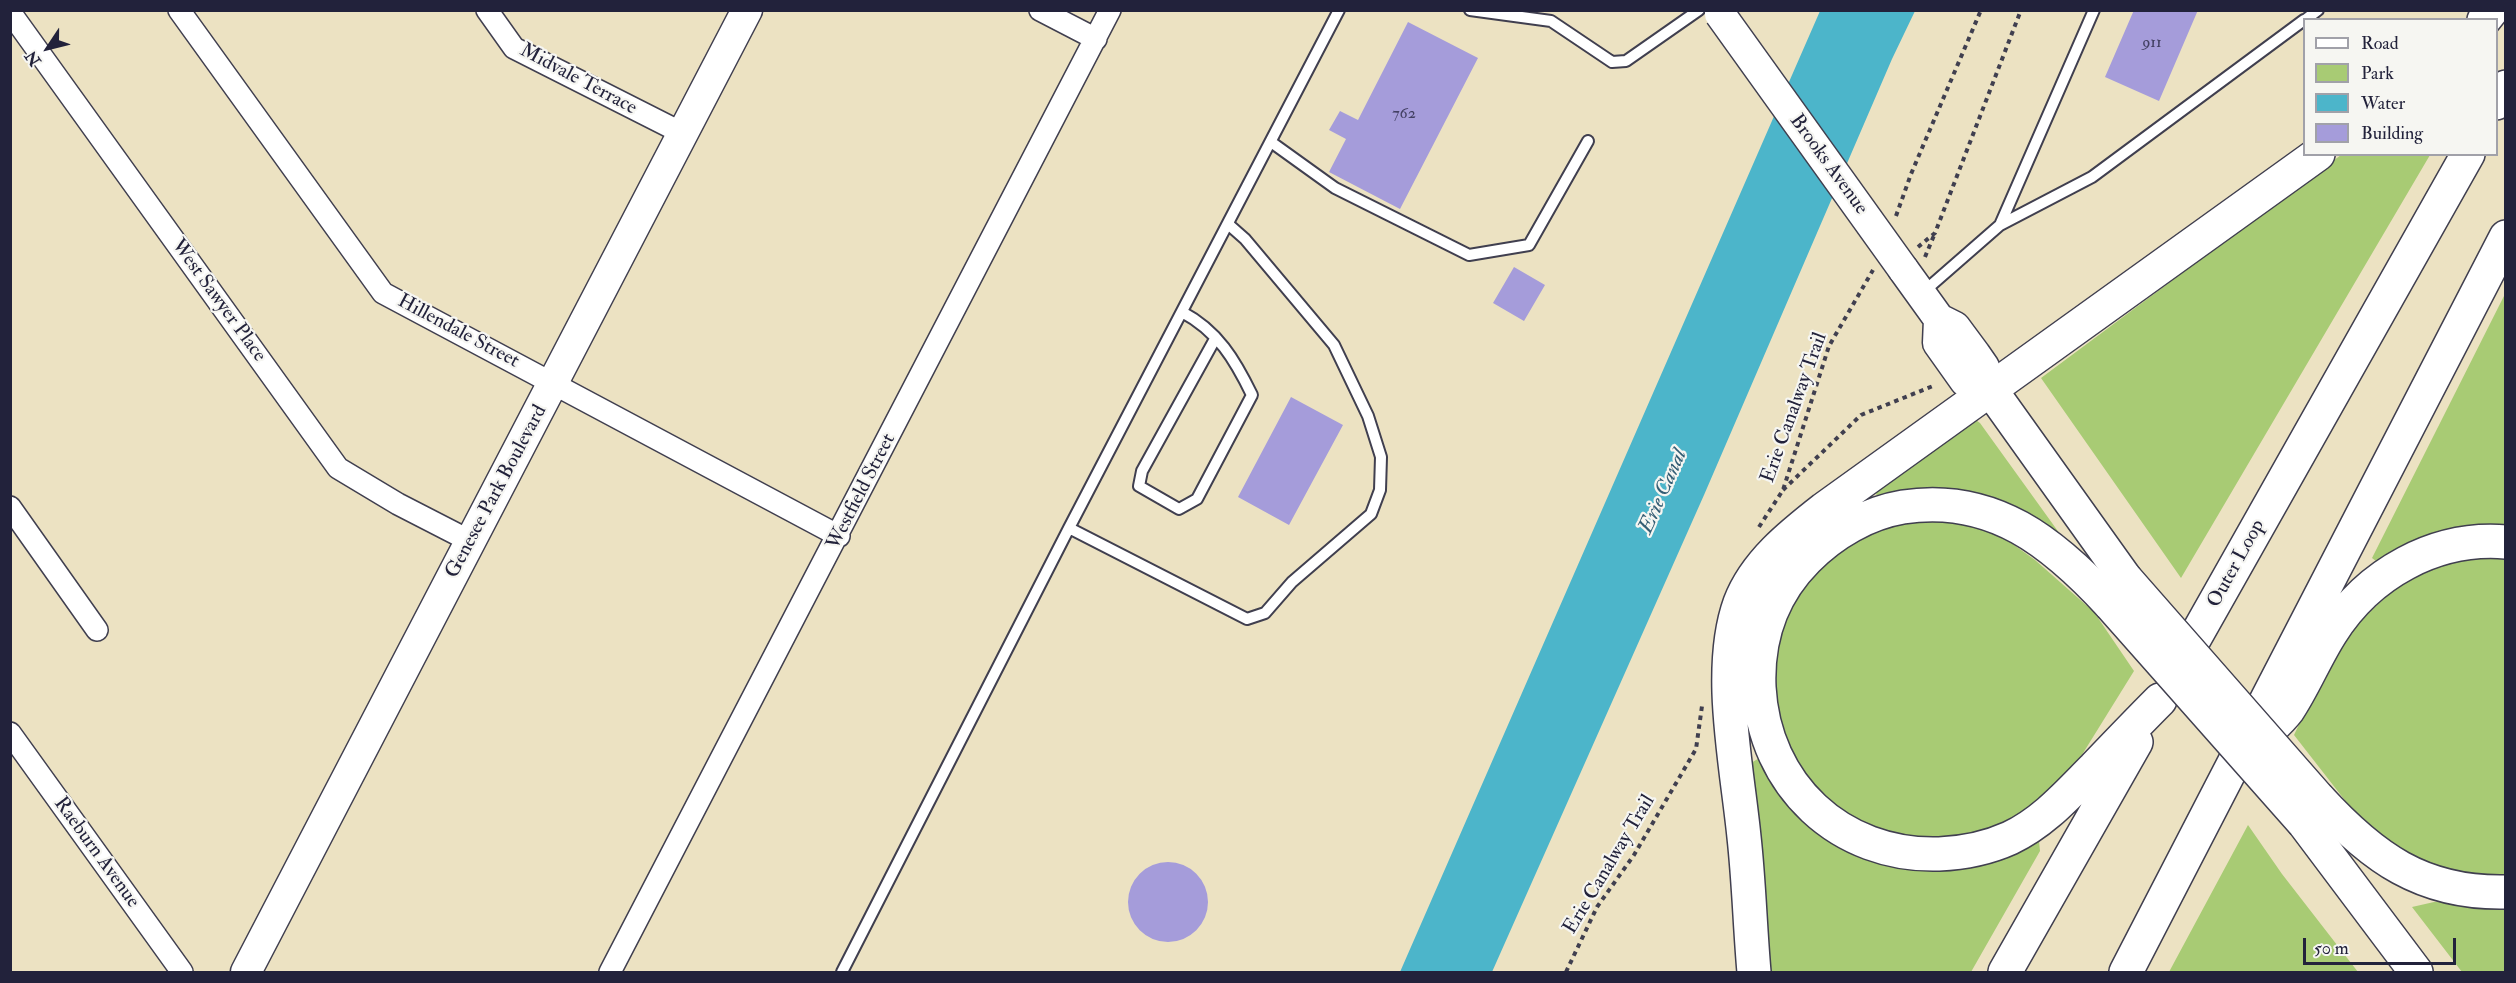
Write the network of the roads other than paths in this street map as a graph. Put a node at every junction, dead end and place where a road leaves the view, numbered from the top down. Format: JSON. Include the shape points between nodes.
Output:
{"nodes":[{"id":1,"x":179,"y":10,"type":"edge"},
{"id":2,"x":486,"y":10,"type":"edge"},
{"id":3,"x":747,"y":10,"type":"edge"},
{"id":4,"x":1040,"y":10,"type":"edge"},
{"id":5,"x":1110,"y":10,"type":"edge"},
{"id":6,"x":1340,"y":10,"type":"edge"},
{"id":7,"x":1470,"y":10,"type":"edge"},
{"id":8,"x":2094,"y":10,"type":"edge"},
{"id":9,"x":10,"y":12,"type":"edge"},
{"id":10,"x":1712,"y":12,"type":"edge"},
{"id":11,"x":2303,"y":21,"type":"edge"},
{"id":12,"x":1096,"y":39,"type":"junction"},
{"id":13,"x":682,"y":133,"type":"junction"},
{"id":14,"x":1588,"y":141,"type":"dead end"},
{"id":15,"x":1271,"y":142,"type":"junction"},
{"id":16,"x":2315,"y":156,"type":"edge"},
{"id":17,"x":2467,"y":156,"type":"edge"},
{"id":18,"x":1228,"y":224,"type":"junction"},
{"id":19,"x":2001,"y":225,"type":"junction"},
{"id":20,"x":2505,"y":237,"type":"edge"},
{"id":21,"x":1921,"y":294,"type":"junction"},
{"id":22,"x":1182,"y":312,"type":"junction"},
{"id":23,"x":1215,"y":339,"type":"junction"},
{"id":24,"x":554,"y":383,"type":"junction"},
{"id":25,"x":1988,"y":387,"type":"junction"},
{"id":26,"x":10,"y":507,"type":"edge"},
{"id":27,"x":1069,"y":528,"type":"junction"},
{"id":28,"x":839,"y":536,"type":"junction"},
{"id":29,"x":470,"y":541,"type":"junction"},
{"id":30,"x":2505,"y":542,"type":"edge"},
{"id":31,"x":2118,"y":592,"type":"junction"},
{"id":32,"x":97,"y":630,"type":"dead end"},
{"id":33,"x":2160,"y":700,"type":"junction"},
{"id":34,"x":10,"y":733,"type":"edge"},
{"id":35,"x":2231,"y":768,"type":"junction"},
{"id":36,"x":2311,"y":811,"type":"junction"},
{"id":37,"x":2505,"y":892,"type":"edge"},
{"id":38,"x":182,"y":972,"type":"edge"},
{"id":39,"x":246,"y":972,"type":"edge"},
{"id":40,"x":610,"y":972,"type":"edge"},
{"id":41,"x":842,"y":972,"type":"edge"},
{"id":42,"x":1754,"y":972,"type":"edge"},
{"id":43,"x":2005,"y":972,"type":"edge"},
{"id":44,"x":2126,"y":972,"type":"edge"},
{"id":45,"x":2416,"y":972,"type":"edge"}],
"edges":[{"from":1,"to":24,"type":"street","name":"Hillendale Street","via":[[383,293]]},
{"from":2,"to":13,"type":"street","name":"Midvale Terrace","via":[[514,48]]},
{"from":3,"to":13,"type":"street","name":"Genesee Park Boulevard"},
{"from":4,"to":12,"type":"street"},
{"from":5,"to":12,"type":"street","name":"Westfield Street"},
{"from":6,"to":15,"type":"lane"},
{"from":7,"to":10,"type":"lane","via":[[1551,21],[1611,62],[1626,61]]},
{"from":8,"to":19,"type":"lane"},
{"from":9,"to":29,"type":"street","name":"West Sawyer Place","via":[[338,468]]},
{"from":10,"to":21,"type":"street","name":"Brooks Avenue","bridge":true,"via":[[1905,260]]},
{"from":11,"to":19,"type":"lane","via":[[2092,177]]},
{"from":12,"to":28,"type":"street","name":"Westfield Street"},
{"from":13,"to":24,"type":"street","name":"Genesee Park Boulevard"},
{"from":14,"to":15,"type":"lane","via":[[1528,245],[1468,255],[1335,188]]},
{"from":15,"to":18,"type":"lane"},
{"from":16,"to":25,"type":"main road"},
{"from":17,"to":33,"type":"main road","name":"Outer Loop"},
{"from":18,"to":22,"type":"lane"},
{"from":18,"to":27,"type":"lane","via":[[1334,345],[1368,416],[1381,457],[1380,490],[1371,514],[1292,582],[1265,613],[1246,619]]},
{"from":19,"to":21,"type":"lane"},
{"from":20,"to":35,"type":"main road"},
{"from":21,"to":25,"type":"street","name":"Brooks Avenue","via":[[1939,320],[1955,327],[1976,354],[1984,367]]},
{"from":22,"to":23,"type":"lane","via":[[1199,321]]},
{"from":22,"to":27,"type":"lane"},
{"from":23,"to":23,"type":"lane","via":[[1234,359],[1252,395],[1197,499],[1179,509],[1139,486],[1142,471]]},
{"from":24,"to":28,"type":"street","name":"Hillendale Street"},
{"from":24,"to":29,"type":"street","name":"Genesee Park Boulevard"},
{"from":25,"to":31,"type":"main road","name":"Brooks Avenue"},
{"from":25,"to":42,"type":"main road","via":[[1797,530],[1757,571],[1741,601],[1731,634],[1728,676]]},
{"from":26,"to":32,"type":"street"},
{"from":27,"to":41,"type":"lane"},
{"from":28,"to":40,"type":"street","name":"Westfield Street"},
{"from":29,"to":39,"type":"street","name":"Genesee Park Boulevard"},
{"from":30,"to":35,"type":"main road","via":[[2474,542],[2435,550],[2411,560],[2377,583],[2352,605],[2332,632],[2287,711]]},
{"from":31,"to":33,"type":"main road","via":[[2084,576],[2025,529],[1997,516],[1956,506],[1927,505],[1873,515],[1839,533],[1810,556],[1780,594],[1768,618],[1759,673],[1765,733],[1794,788],[1842,830],[1895,852],[1958,853],[2009,838],[2038,821]]},
{"from":31,"to":36,"type":"main road","bridge":true},
{"from":33,"to":43,"type":"main road","name":"Outer Loop"},
{"from":34,"to":38,"type":"street","name":"Raeburn Avenue"},
{"from":35,"to":44,"type":"main road"},
{"from":36,"to":37,"type":"main road","via":[[2402,870],[2444,886]]},
{"from":36,"to":45,"type":"main road"}]}
